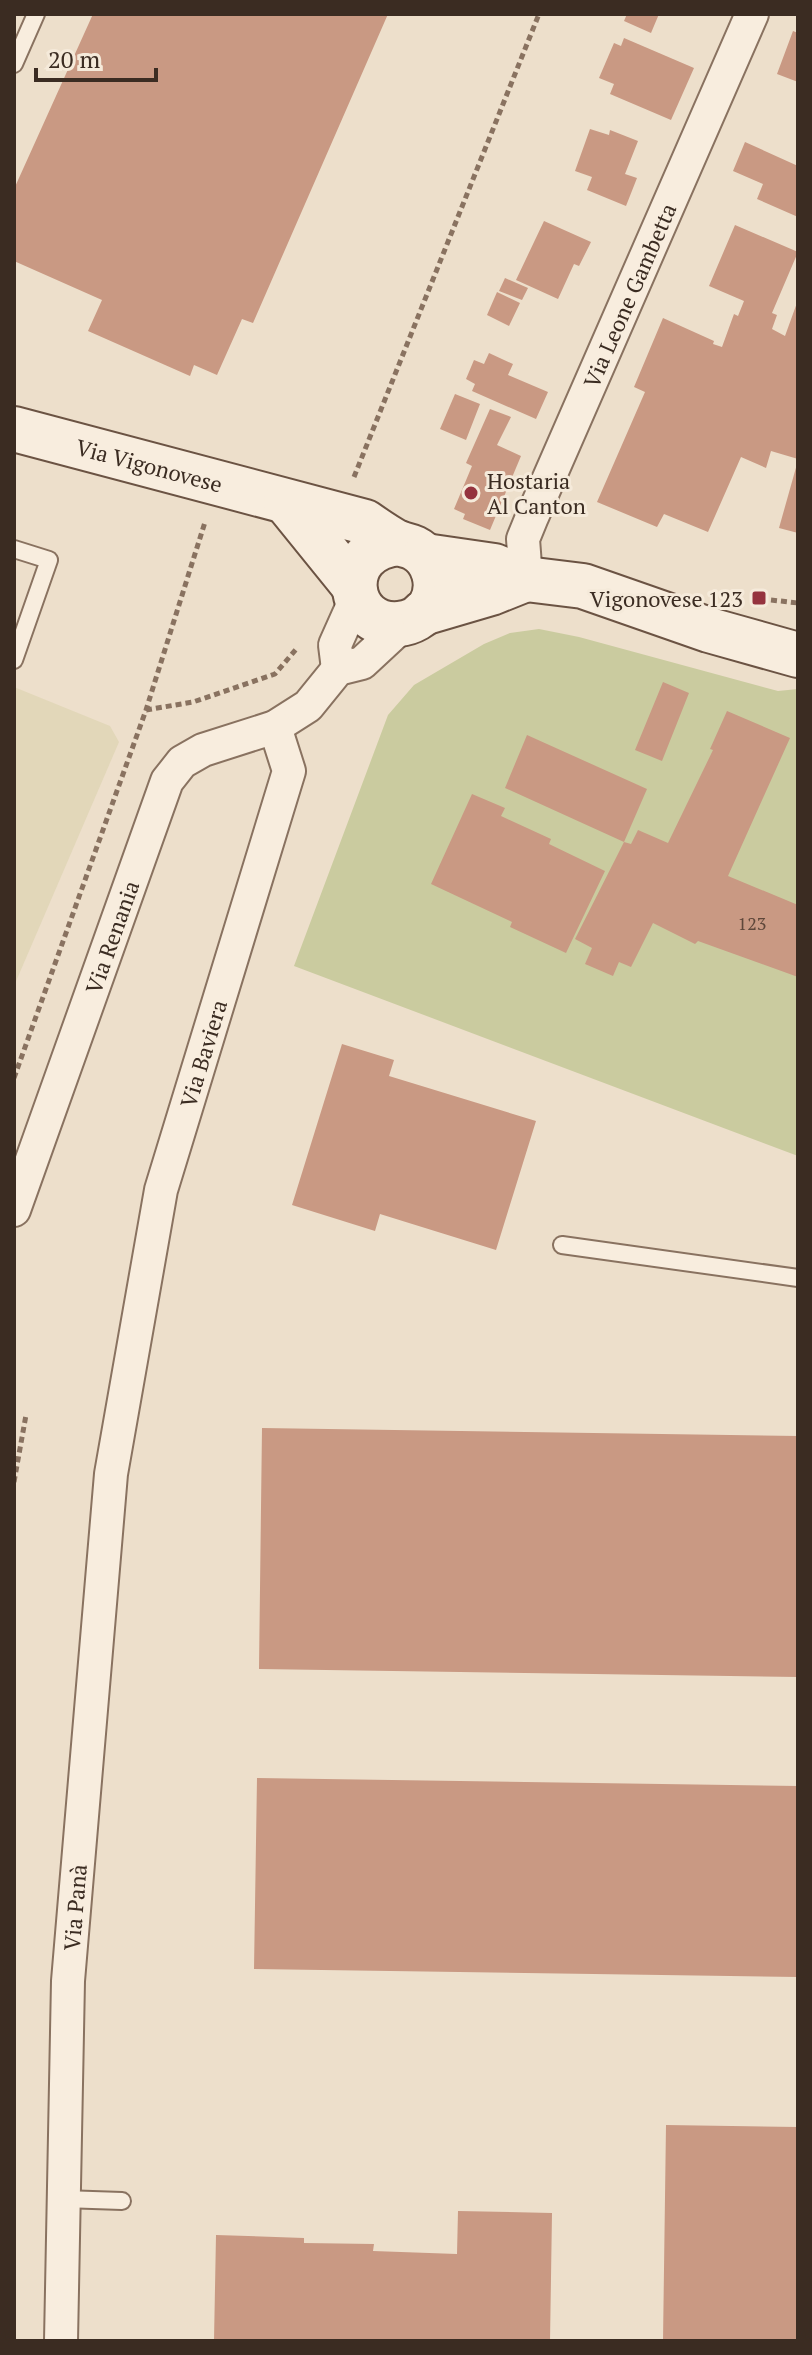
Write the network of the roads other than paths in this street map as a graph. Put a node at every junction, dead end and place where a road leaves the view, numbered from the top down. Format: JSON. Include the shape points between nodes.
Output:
{"nodes":[{"id":1,"x":36,"y":14,"type":"edge"},
{"id":2,"x":752,"y":14,"type":"edge"},
{"id":3,"x":14,"y":64,"type":"edge"},
{"id":4,"x":14,"y":429,"type":"edge"},
{"id":5,"x":286,"y":502,"type":"junction"},
{"id":6,"x":14,"y":549,"type":"edge"},
{"id":7,"x":412,"y":550,"type":"junction"},
{"id":8,"x":526,"y":579,"type":"junction"},
{"id":9,"x":355,"y":592,"type":"junction"},
{"id":10,"x":414,"y":618,"type":"junction"},
{"id":11,"x":709,"y":630,"type":"junction"},
{"id":12,"x":798,"y":637,"type":"edge"},
{"id":13,"x":798,"y":655,"type":"edge"},
{"id":14,"x":14,"y":660,"type":"edge"},
{"id":15,"x":338,"y":669,"type":"junction"},
{"id":16,"x":275,"y":727,"type":"junction"},
{"id":17,"x":14,"y":1210,"type":"edge"},
{"id":18,"x":562,"y":1245,"type":"dead end"},
{"id":19,"x":798,"y":1278,"type":"edge"},
{"id":20,"x":111,"y":1474,"type":"joint"},
{"id":21,"x":63,"y":2199,"type":"junction"},
{"id":22,"x":122,"y":2201,"type":"dead end"},
{"id":23,"x":61,"y":2341,"type":"edge"}],
"edges":[{"from":1,"to":3,"type":"lane"},
{"from":2,"to":8,"type":"street","name":"Via Leone Gambetta","via":[[523,539]]},
{"from":4,"to":5,"type":"main road","name":"Via Vigonovese"},
{"from":5,"to":7,"type":"main road","name":"Via Vigonovese","via":[[365,522]]},
{"from":5,"to":9,"type":"main road"},
{"from":6,"to":14,"type":"lane","via":[[49,560]]},
{"from":7,"to":8,"type":"main road","name":"Via Vigonovese","via":[[494,566]]},
{"from":7,"to":9,"type":"main road","via":[[384,545],[370,551],[356,572]]},
{"from":7,"to":10,"type":"main road","via":[[436,580],[435,594]]},
{"from":8,"to":10,"type":"main road","name":"Via Vigonovese"},
{"from":8,"to":11,"type":"main road","name":"Via Vigonovese","via":[[583,586]]},
{"from":9,"to":10,"type":"main road","via":[[373,618],[393,625]]},
{"from":9,"to":15,"type":"street","via":[[335,645]]},
{"from":10,"to":15,"type":"street","via":[[362,663]]},
{"from":11,"to":12,"type":"main road","name":"Via Vigonovese"},
{"from":11,"to":13,"type":"main road","name":"Via Vigonovese"},
{"from":15,"to":16,"type":"street","via":[[308,706]]},
{"from":16,"to":17,"type":"street","name":"Via Renania","via":[[203,750],[182,762],[167,781]]},
{"from":16,"to":20,"type":"street","name":"Via Baviera","via":[[289,771],[161,1190]]},
{"from":18,"to":19,"type":"lane"},
{"from":20,"to":21,"type":"street","name":"Via Panà","via":[[68,1981]]},
{"from":21,"to":22,"type":"lane"},
{"from":21,"to":23,"type":"street","name":"Via Panà"}]}
